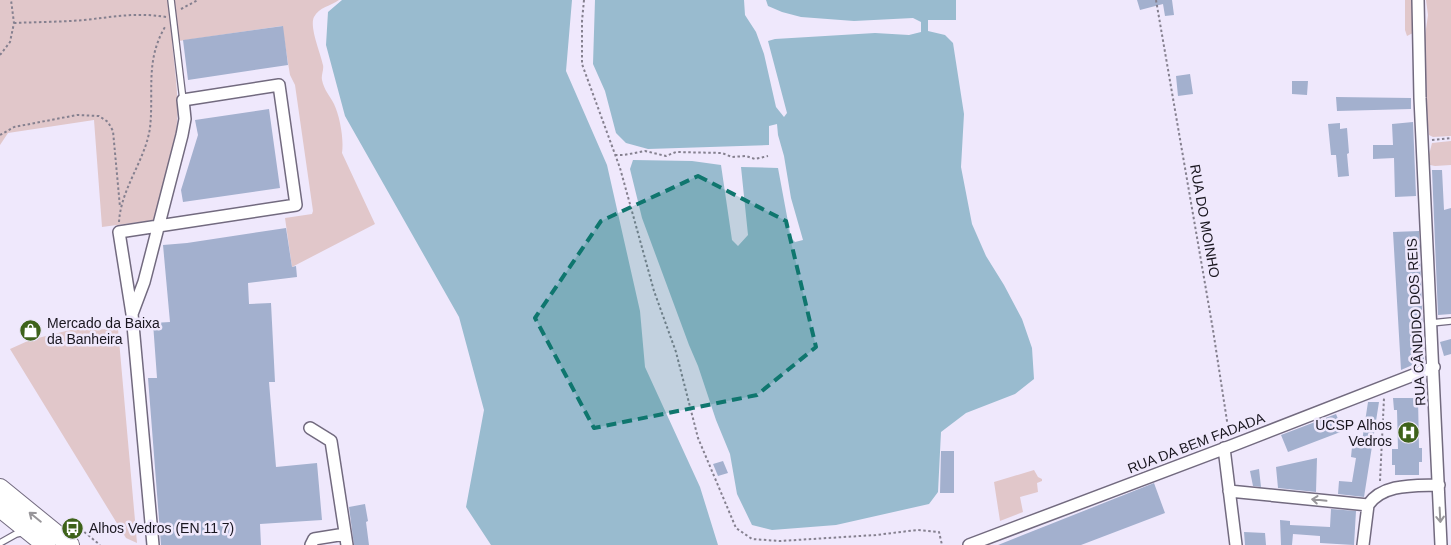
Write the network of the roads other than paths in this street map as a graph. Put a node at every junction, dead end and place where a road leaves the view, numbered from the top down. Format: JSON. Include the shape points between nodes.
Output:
{"nodes":[{"id":1,"x":171,"y":0,"type":"edge"},
{"id":2,"x":1418,"y":0,"type":"edge"},
{"id":3,"x":183,"y":100,"type":"junction"},
{"id":4,"x":158,"y":226,"type":"junction"},
{"id":5,"x":132,"y":314,"type":"junction"},
{"id":6,"x":1451,"y":321,"type":"edge"},
{"id":7,"x":1431,"y":323,"type":"junction"},
{"id":8,"x":1434,"y":367,"type":"junction"},
{"id":9,"x":310,"y":428,"type":"dead end"},
{"id":10,"x":1228,"y":447,"type":"junction"},
{"id":11,"x":1439,"y":485,"type":"junction"},
{"id":12,"x":0,"y":488,"type":"edge"},
{"id":13,"x":1230,"y":491,"type":"junction"},
{"id":14,"x":1368,"y":505,"type":"junction"},
{"id":15,"x":11,"y":520,"type":"edge"},
{"id":16,"x":346,"y":539,"type":"edge"},
{"id":17,"x":0,"y":543,"type":"edge"},
{"id":18,"x":153,"y":543,"type":"edge"},
{"id":19,"x":46,"y":545,"type":"edge"},
{"id":20,"x":70,"y":545,"type":"edge"},
{"id":21,"x":311,"y":545,"type":"edge"},
{"id":22,"x":969,"y":545,"type":"edge"},
{"id":23,"x":1236,"y":545,"type":"edge"},
{"id":24,"x":1362,"y":545,"type":"edge"},
{"id":25,"x":1441,"y":545,"type":"edge"}],
"edges":[{"from":1,"to":3,"type":"lane"},
{"from":2,"to":7,"type":"street","name":"RUA CÂNDIDO DOS REIS"},
{"from":3,"to":4,"type":"street","via":[[182,135]]},
{"from":3,"to":4,"type":"street","via":[[279,85],[296,205]]},
{"from":4,"to":5,"type":"street"},
{"from":4,"to":5,"type":"street","via":[[119,232]]},
{"from":5,"to":18,"type":"street"},
{"from":6,"to":7,"type":"lane"},
{"from":7,"to":8,"type":"street","name":"RUA CÂNDIDO DOS REIS"},
{"from":8,"to":10,"type":"street","name":"RUA DA BEM FADADA"},
{"from":8,"to":11,"type":"street","name":"RUA CÂNDIDO DOS REIS"},
{"from":9,"to":16,"type":"street","via":[[331,441]]},
{"from":10,"to":13,"type":"street"},
{"from":10,"to":22,"type":"street","name":"RUA DA BEM FADADA"},
{"from":11,"to":14,"type":"street","via":[[1385,490]]},
{"from":11,"to":25,"type":"street","name":"RUA CÂNDIDO DOS REIS","one_way":true},
{"from":20,"to":12,"type":"main road","one_way":true},
{"from":14,"to":13,"type":"street","one_way":true},
{"from":13,"to":23,"type":"street"},
{"from":14,"to":24,"type":"street"},
{"from":15,"to":17,"type":"lane"},
{"from":15,"to":19,"type":"main road"},
{"from":16,"to":21,"type":"street","via":[[314,539]]}]}
